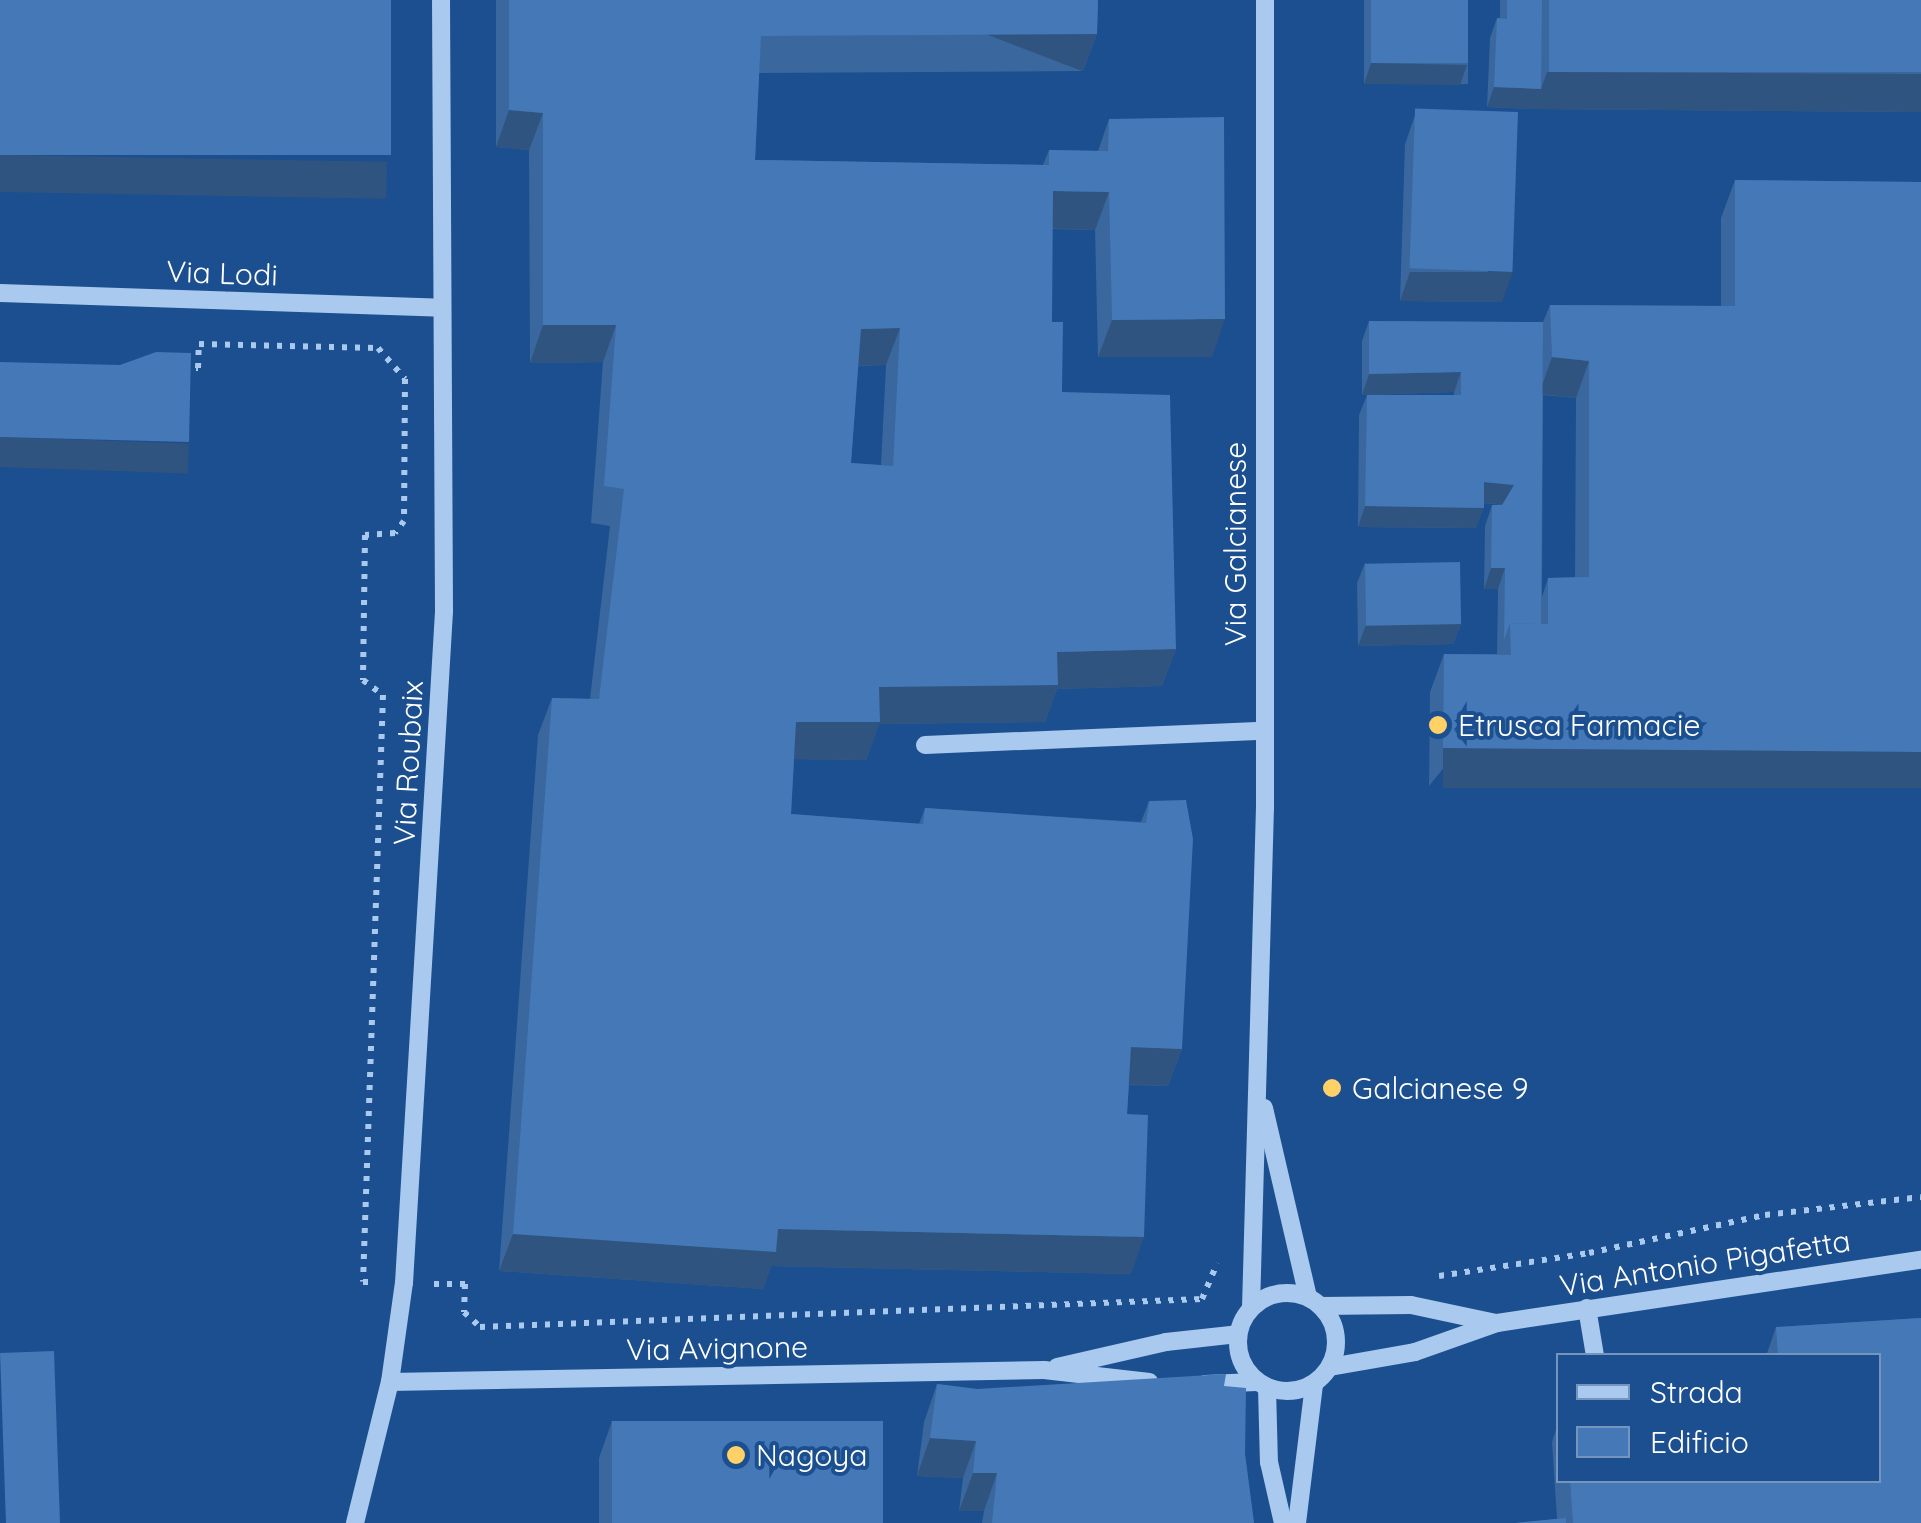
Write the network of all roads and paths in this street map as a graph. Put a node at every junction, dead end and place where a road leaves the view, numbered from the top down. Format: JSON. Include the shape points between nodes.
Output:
{"nodes":[{"id":1,"x":441,"y":0,"type":"edge"},
{"id":2,"x":1265,"y":0,"type":"edge"},
{"id":3,"x":0,"y":292,"type":"edge"},
{"id":4,"x":442,"y":308,"type":"junction"},
{"id":5,"x":178,"y":368,"type":"edge"},
{"id":6,"x":1262,"y":732,"type":"junction"},
{"id":7,"x":925,"y":744,"type":"dead end"},
{"id":8,"x":1260,"y":1088,"type":"junction"},
{"id":9,"x":1921,"y":1197,"type":"edge"},
{"id":10,"x":1250,"y":1226,"type":"junction"},
{"id":11,"x":1921,"y":1260,"type":"edge"},
{"id":12,"x":1424,"y":1278,"type":"dead end"},
{"id":13,"x":404,"y":1283,"type":"junction"},
{"id":14,"x":1315,"y":1302,"type":"junction"},
{"id":15,"x":1251,"y":1308,"type":"junction"},
{"id":16,"x":1587,"y":1308,"type":"junction"},
{"id":17,"x":1497,"y":1323,"type":"junction"},
{"id":18,"x":1238,"y":1334,"type":"junction"},
{"id":19,"x":1594,"y":1353,"type":"edge"},
{"id":20,"x":1330,"y":1367,"type":"junction"},
{"id":21,"x":1044,"y":1370,"type":"junction"},
{"id":22,"x":390,"y":1382,"type":"junction"},
{"id":23,"x":1314,"y":1384,"type":"junction"},
{"id":24,"x":1262,"y":1385,"type":"junction"},
{"id":25,"x":355,"y":1523,"type":"edge"},
{"id":26,"x":1283,"y":1523,"type":"edge"},
{"id":27,"x":1297,"y":1523,"type":"edge"}],
"edges":[{"from":1,"to":4,"type":"street","name":"Via Roubaix"},
{"from":2,"to":6,"type":"street","name":"Via Galcianese"},
{"from":3,"to":4,"type":"street","name":"Via Lodi"},
{"from":4,"to":13,"type":"street","name":"Via Roubaix","via":[[444,611]]},
{"from":5,"to":13,"type":"path","via":[[198,368],[198,344],[378,348],[405,379],[404,521],[395,533],[365,535],[363,680],[383,695],[362,1282]]},
{"from":6,"to":7,"type":"street"},
{"from":6,"to":8,"type":"street","name":"Via Galcianese"},
{"from":8,"to":10,"type":"street","name":"Via Galcianese"},
{"from":8,"to":14,"type":"street","name":"Via Galcianese"},
{"from":9,"to":12,"type":"path","via":[[1765,1215],[1589,1253]]},
{"from":10,"to":13,"type":"path","via":[[1232,1228],[1202,1299],[480,1327],[464,1312],[465,1284]]},
{"from":10,"to":15,"type":"street","name":"Via Galcianese"},
{"from":11,"to":16,"type":"street","name":"Via Antonio Pigafetta"},
{"from":13,"to":22,"type":"street","name":"Via Roubaix"},
{"from":14,"to":15,"type":"street","via":[[1278,1293]]},
{"from":14,"to":17,"type":"street","name":"Via Antonio Pigafetta","via":[[1411,1305]]},
{"from":14,"to":20,"type":"street","name":"Via Galcianese","via":[[1336,1335]]},
{"from":15,"to":18,"type":"street","name":"Via Galcianese"},
{"from":16,"to":17,"type":"street","name":"Via Antonio Pigafetta"},
{"from":16,"to":19,"type":"street"},
{"from":17,"to":20,"type":"street","name":"Via Antonio Pigafetta","via":[[1416,1352]]},
{"from":18,"to":21,"type":"street","name":"Via Avignone","via":[[1166,1342]]},
{"from":18,"to":24,"type":"street","via":[[1241,1360]]},
{"from":20,"to":23,"type":"street"},
{"from":21,"to":22,"type":"street","name":"Via Avignone"},
{"from":21,"to":24,"type":"street","name":"Via Avignone"},
{"from":22,"to":25,"type":"street","name":"Via Roubaix"},
{"from":23,"to":24,"type":"street","via":[[1283,1392]]},
{"from":23,"to":27,"type":"street"},
{"from":24,"to":26,"type":"street"}]}
